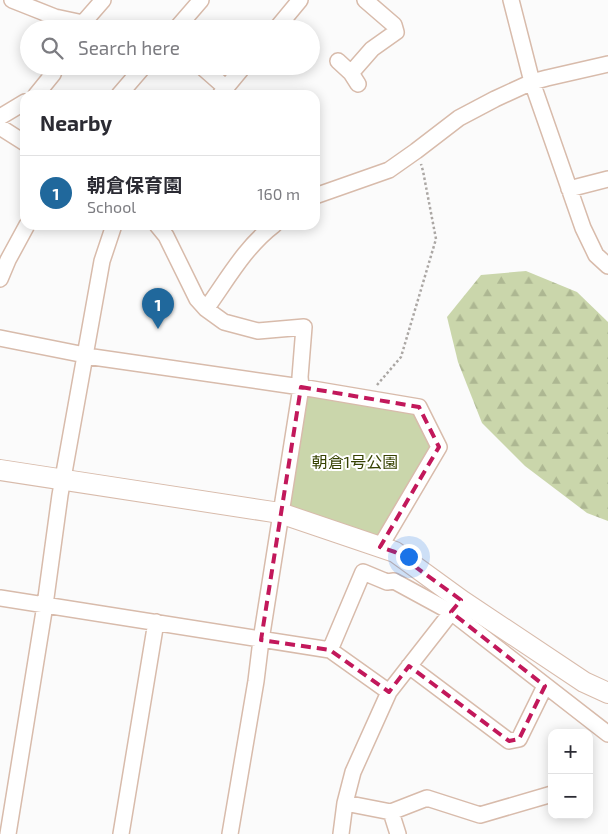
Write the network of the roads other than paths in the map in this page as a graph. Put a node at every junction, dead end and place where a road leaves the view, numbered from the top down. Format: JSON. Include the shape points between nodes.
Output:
{"nodes":[{"id":1,"x":12,"y":0,"type":"edge"},
{"id":2,"x":103,"y":0,"type":"edge"},
{"id":3,"x":200,"y":0,"type":"edge"},
{"id":4,"x":300,"y":0,"type":"edge"},
{"id":5,"x":365,"y":0,"type":"edge"},
{"id":6,"x":511,"y":0,"type":"edge"},
{"id":7,"x":63,"y":20,"type":"edge"},
{"id":8,"x":85,"y":20,"type":"edge"},
{"id":9,"x":183,"y":20,"type":"edge"},
{"id":10,"x":283,"y":20,"type":"edge"},
{"id":11,"x":338,"y":61,"type":"dead end"},
{"id":12,"x":608,"y":64,"type":"edge"},
{"id":13,"x":51,"y":75,"type":"edge"},
{"id":14,"x":136,"y":75,"type":"edge"},
{"id":15,"x":209,"y":75,"type":"edge"},
{"id":16,"x":236,"y":75,"type":"edge"},
{"id":17,"x":532,"y":82,"type":"junction"},
{"id":18,"x":40,"y":90,"type":"edge"},
{"id":19,"x":123,"y":90,"type":"edge"},
{"id":20,"x":222,"y":90,"type":"edge"},
{"id":21,"x":224,"y":90,"type":"edge"},
{"id":22,"x":20,"y":105,"type":"edge"},
{"id":23,"x":0,"y":117,"type":"edge"},
{"id":24,"x":0,"y":127,"type":"edge"},
{"id":25,"x":20,"y":139,"type":"edge"},
{"id":26,"x":608,"y":179,"type":"edge"},
{"id":27,"x":569,"y":189,"type":"junction"},
{"id":28,"x":320,"y":194,"type":"edge"},
{"id":29,"x":24,"y":230,"type":"edge"},
{"id":30,"x":112,"y":230,"type":"edge"},
{"id":31,"x":161,"y":230,"type":"edge"},
{"id":32,"x":267,"y":230,"type":"edge"},
{"id":33,"x":608,"y":266,"type":"edge"},
{"id":34,"x":0,"y":279,"type":"edge"},
{"id":35,"x":206,"y":309,"type":"junction"},
{"id":36,"x":0,"y":338,"type":"edge"},
{"id":37,"x":85,"y":354,"type":"junction"},
{"id":38,"x":301,"y":387,"type":"junction"},
{"id":39,"x":0,"y":470,"type":"edge"},
{"id":40,"x":64,"y":479,"type":"junction"},
{"id":41,"x":280,"y":513,"type":"junction"},
{"id":42,"x":380,"y":547,"type":"junction"},
{"id":43,"x":0,"y":598,"type":"edge"},
{"id":44,"x":45,"y":605,"type":"junction"},
{"id":45,"x":456,"y":606,"type":"junction"},
{"id":46,"x":156,"y":622,"type":"junction"},
{"id":47,"x":261,"y":640,"type":"junction"},
{"id":48,"x":330,"y":650,"type":"junction"},
{"id":49,"x":409,"y":666,"type":"junction"},
{"id":50,"x":545,"y":686,"type":"junction"},
{"id":51,"x":389,"y":692,"type":"junction"},
{"id":52,"x":608,"y":694,"type":"edge"},
{"id":53,"x":608,"y":734,"type":"edge"},
{"id":54,"x":548,"y":795,"type":"edge"},
{"id":55,"x":345,"y":804,"type":"junction"},
{"id":56,"x":391,"y":812,"type":"junction"},
{"id":57,"x":8,"y":834,"type":"edge"},
{"id":58,"x":121,"y":834,"type":"edge"},
{"id":59,"x":230,"y":834,"type":"edge"},
{"id":60,"x":340,"y":834,"type":"edge"},
{"id":61,"x":398,"y":834,"type":"edge"}],
"edges":[{"from":1,"to":7,"type":"street"},
{"from":2,"to":8,"type":"street"},
{"from":3,"to":9,"type":"street"},
{"from":4,"to":10,"type":"street"},
{"from":5,"to":11,"type":"street","via":[[394,25],[396,32],[372,49],[354,78]]},
{"from":6,"to":17,"type":"street"},
{"from":12,"to":17,"type":"street"},
{"from":13,"to":18,"type":"street"},
{"from":14,"to":19,"type":"street"},
{"from":15,"to":20,"type":"street"},
{"from":16,"to":21,"type":"street"},
{"from":17,"to":27,"type":"street"},
{"from":17,"to":28,"type":"street","via":[[459,118],[389,170]]},
{"from":22,"to":23,"type":"street"},
{"from":24,"to":25,"type":"street"},
{"from":26,"to":27,"type":"street"},
{"from":27,"to":33,"type":"street","via":[[596,255]]},
{"from":29,"to":34,"type":"street"},
{"from":30,"to":37,"type":"street","via":[[102,261]]},
{"from":31,"to":35,"type":"street","via":[[197,299]]},
{"from":32,"to":35,"type":"street","via":[[238,261]]},
{"from":35,"to":38,"type":"street","via":[[224,322],[258,331],[304,327]]},
{"from":36,"to":37,"type":"street"},
{"from":37,"to":38,"type":"street"},
{"from":37,"to":40,"type":"street"},
{"from":38,"to":41,"type":"street"},
{"from":38,"to":42,"type":"street","via":[[419,407],[439,447]]},
{"from":39,"to":40,"type":"street"},
{"from":40,"to":41,"type":"street"},
{"from":40,"to":44,"type":"street"},
{"from":41,"to":42,"type":"street"},
{"from":41,"to":47,"type":"street"},
{"from":42,"to":45,"type":"street","via":[[394,552]]},
{"from":43,"to":44,"type":"street"},
{"from":44,"to":46,"type":"street"},
{"from":44,"to":57,"type":"street"},
{"from":45,"to":48,"type":"street","via":[[363,572]]},
{"from":45,"to":49,"type":"street"},
{"from":45,"to":50,"type":"street"},
{"from":45,"to":52,"type":"street"},
{"from":46,"to":47,"type":"street"},
{"from":46,"to":58,"type":"street"},
{"from":47,"to":48,"type":"street"},
{"from":47,"to":59,"type":"street"},
{"from":48,"to":51,"type":"street"},
{"from":49,"to":50,"type":"street","via":[[509,741],[519,739]]},
{"from":49,"to":51,"type":"street"},
{"from":50,"to":53,"type":"street"},
{"from":51,"to":55,"type":"street","via":[[353,772]]},
{"from":54,"to":56,"type":"street","via":[[480,814],[427,798]]},
{"from":55,"to":56,"type":"street"},
{"from":55,"to":60,"type":"street"},
{"from":56,"to":61,"type":"street"}]}
